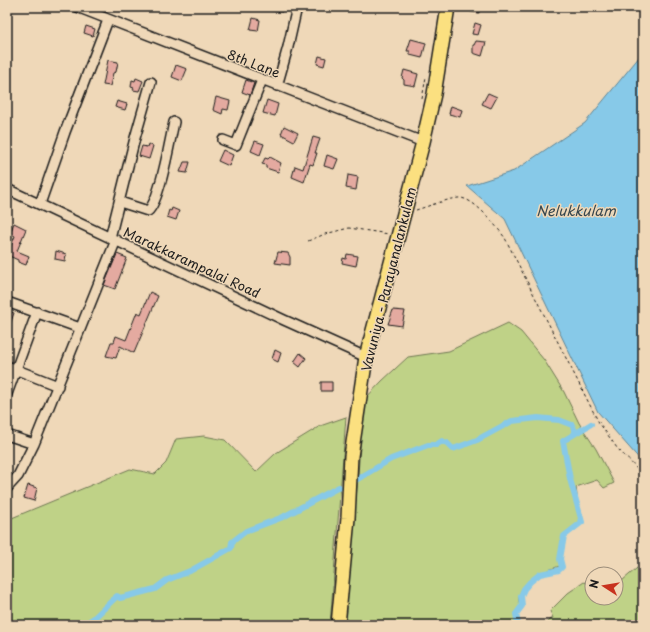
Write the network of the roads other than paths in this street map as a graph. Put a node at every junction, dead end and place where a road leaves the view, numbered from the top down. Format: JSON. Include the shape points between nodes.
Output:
{"nodes":[{"id":1,"x":77,"y":7,"type":"edge"},
{"id":2,"x":296,"y":7,"type":"edge"},
{"id":3,"x":448,"y":7,"type":"edge"},
{"id":4,"x":108,"y":20,"type":"junction"},
{"id":5,"x":262,"y":80,"type":"junction"},
{"id":6,"x":150,"y":82,"type":"dead end"},
{"id":7,"x":277,"y":86,"type":"junction"},
{"id":8,"x":174,"y":122,"type":"dead end"},
{"id":9,"x":223,"y":140,"type":"dead end"},
{"id":10,"x":422,"y":142,"type":"junction"},
{"id":11,"x":7,"y":189,"type":"edge"},
{"id":12,"x":120,"y":202,"type":"junction"},
{"id":13,"x":40,"y":204,"type":"junction"},
{"id":14,"x":113,"y":239,"type":"junction"},
{"id":15,"x":7,"y":302,"type":"edge"},
{"id":16,"x":37,"y":312,"type":"junction"},
{"id":17,"x":80,"y":328,"type":"junction"},
{"id":18,"x":366,"y":357,"type":"junction"},
{"id":19,"x":11,"y":368,"type":"edge"},
{"id":20,"x":58,"y":386,"type":"junction"},
{"id":21,"x":7,"y":394,"type":"edge"},
{"id":22,"x":7,"y":435,"type":"edge"},
{"id":23,"x":34,"y":444,"type":"junction"},
{"id":24,"x":7,"y":488,"type":"edge"},
{"id":25,"x":338,"y":625,"type":"edge"}],
"edges":[{"from":1,"to":4,"type":"street","name":"8th Lane"},
{"from":2,"to":7,"type":"street"},
{"from":3,"to":10,"type":"highway","name":"Vavuniya - Parayanalankulam","via":[[434,94]]},
{"from":4,"to":5,"type":"street","name":"8th Lane"},
{"from":4,"to":13,"type":"street"},
{"from":5,"to":7,"type":"street","name":"8th Lane"},
{"from":5,"to":9,"type":"street","via":[[236,145]]},
{"from":6,"to":12,"type":"street"},
{"from":7,"to":10,"type":"street","name":"8th Lane"},
{"from":8,"to":12,"type":"street","via":[[161,181],[152,208],[148,212]]},
{"from":10,"to":18,"type":"highway","name":"Vavuniya - Parayanalankulam"},
{"from":11,"to":13,"type":"street","name":"Marakkarampalai Road"},
{"from":12,"to":14,"type":"street"},
{"from":13,"to":14,"type":"street","name":"Marakkarampalai Road"},
{"from":14,"to":17,"type":"street"},
{"from":14,"to":18,"type":"street","name":"Marakkarampalai Road"},
{"from":15,"to":16,"type":"street"},
{"from":16,"to":17,"type":"street"},
{"from":16,"to":19,"type":"street"},
{"from":17,"to":20,"type":"street"},
{"from":18,"to":25,"type":"highway","name":"Vavuniya - Parayanalankulam","via":[[351,456]]},
{"from":19,"to":20,"type":"street"},
{"from":19,"to":21,"type":"street"},
{"from":20,"to":23,"type":"street"},
{"from":22,"to":23,"type":"street"},
{"from":23,"to":24,"type":"street","via":[[18,476]]}]}
